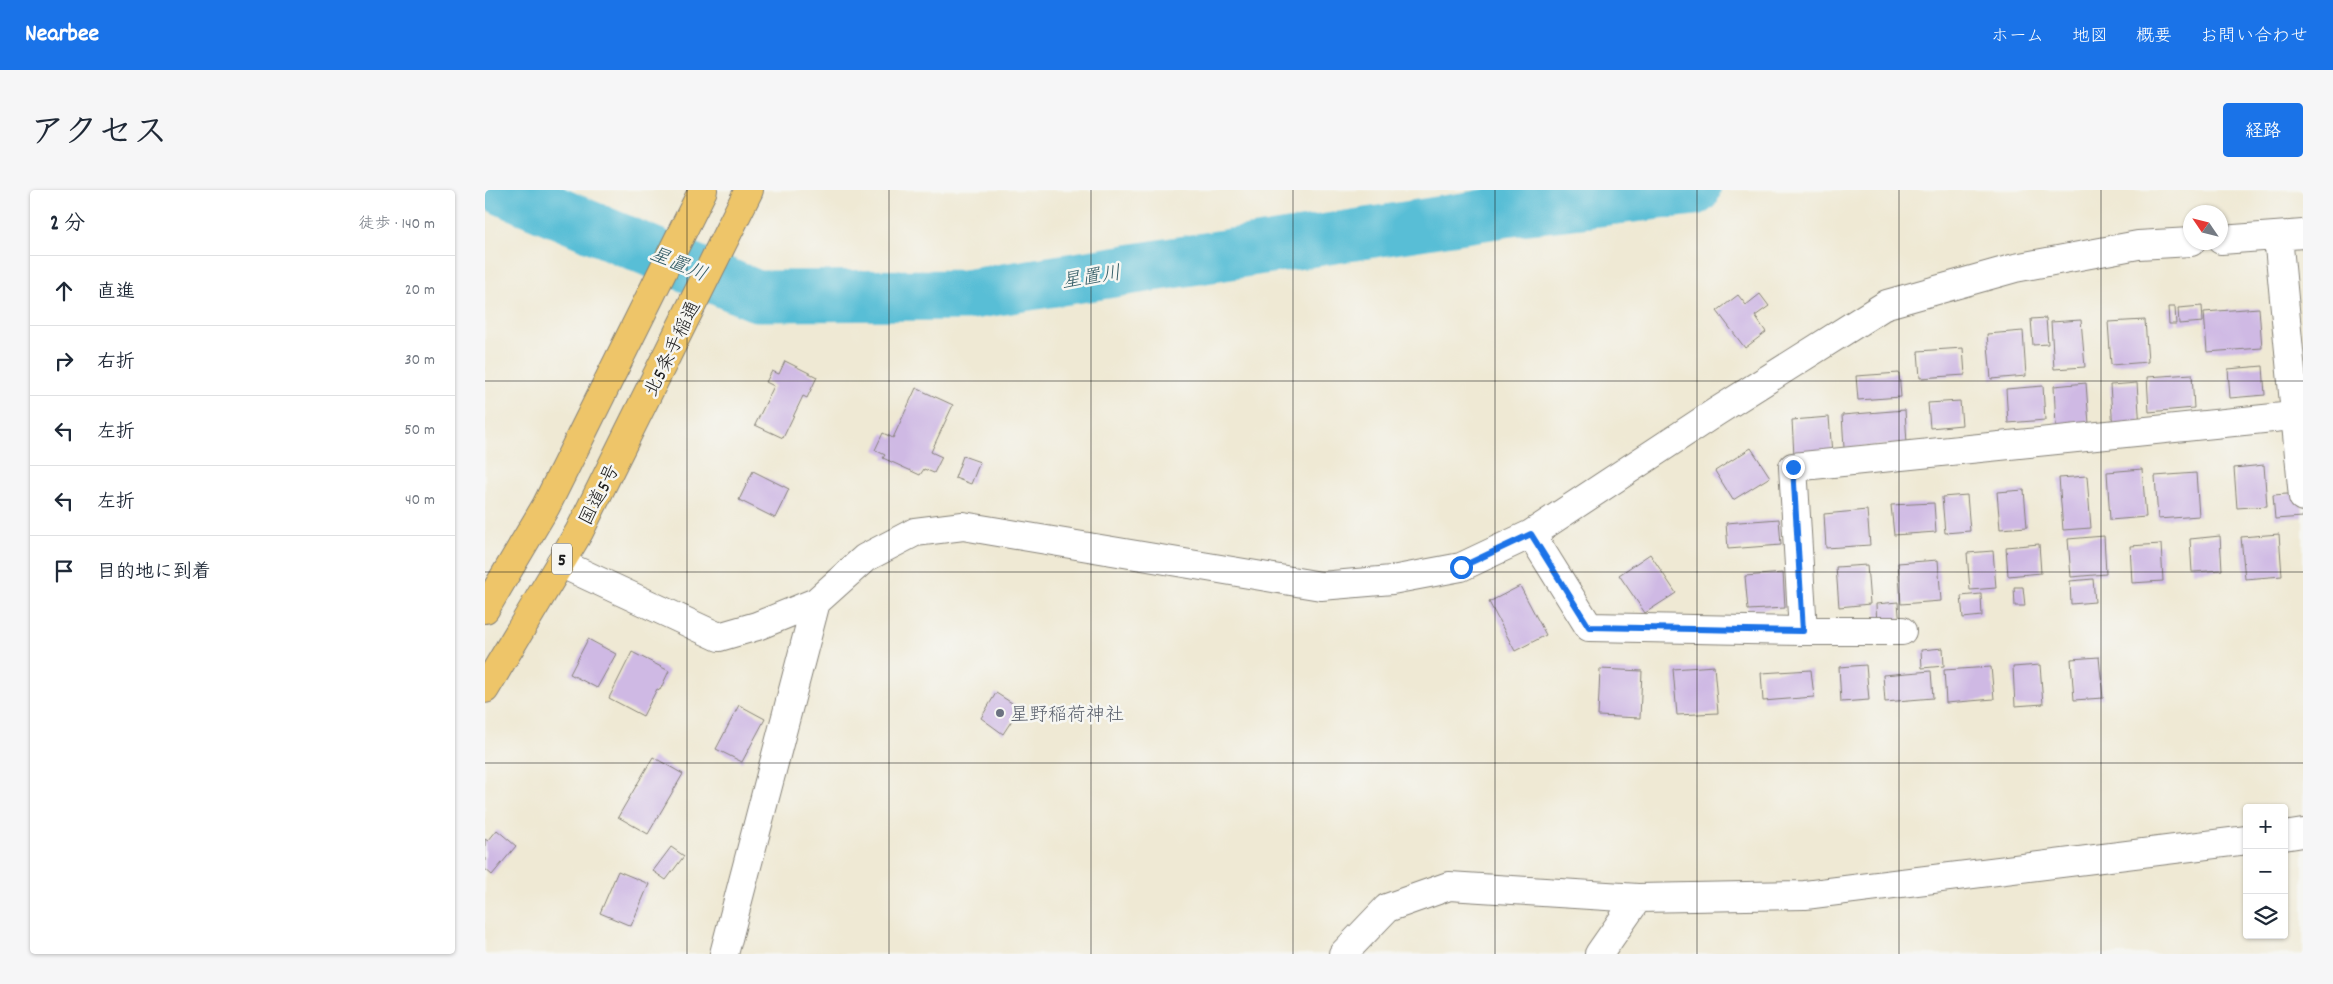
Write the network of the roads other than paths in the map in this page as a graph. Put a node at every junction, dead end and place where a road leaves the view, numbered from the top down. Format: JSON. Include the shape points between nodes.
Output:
{"nodes":[{"id":1,"x":703,"y":190,"type":"edge"},
{"id":2,"x":749,"y":190,"type":"edge"},
{"id":3,"x":2290,"y":235,"type":"edge"},
{"id":4,"x":2228,"y":239,"type":"edge"},
{"id":5,"x":2183,"y":242,"type":"edge"},
{"id":6,"x":2299,"y":415,"type":"edge"},
{"id":7,"x":632,"y":426,"type":"joint"},
{"id":8,"x":2303,"y":497,"type":"edge"},
{"id":9,"x":1531,"y":534,"type":"junction"},
{"id":10,"x":560,"y":563,"type":"junction"},
{"id":11,"x":816,"y":602,"type":"junction"},
{"id":12,"x":485,"y":609,"type":"edge"},
{"id":13,"x":1803,"y":631,"type":"junction"},
{"id":14,"x":1902,"y":631,"type":"dead end"},
{"id":15,"x":485,"y":689,"type":"edge"},
{"id":16,"x":2303,"y":833,"type":"edge"},
{"id":17,"x":2288,"y":835,"type":"edge"},
{"id":18,"x":2243,"y":840,"type":"edge"},
{"id":19,"x":1638,"y":898,"type":"junction"},
{"id":20,"x":724,"y":954,"type":"edge"},
{"id":21,"x":1343,"y":954,"type":"edge"},
{"id":22,"x":1599,"y":954,"type":"edge"}],
"edges":[{"from":1,"to":12,"type":"highway","number":"5","via":[[546,506]]},
{"from":2,"to":7,"type":"highway","name":"北5条手稲通","number":"5"},
{"from":3,"to":4,"type":"street"},
{"from":3,"to":6,"type":"street"},
{"from":5,"to":9,"type":"street","via":[[2138,245],[2015,268],[1887,304]]},
{"from":6,"to":8,"type":"street"},
{"from":6,"to":13,"type":"street","via":[[1793,467]]},
{"from":7,"to":10,"type":"highway","name":"国道5号","number":"5"},
{"from":9,"to":11,"type":"street","via":[[1461,567],[1392,580],[1321,586],[963,526],[915,532],[865,558]]},
{"from":9,"to":13,"type":"street","via":[[1589,627]]},
{"from":10,"to":11,"type":"street","via":[[719,637],[757,626]]},
{"from":10,"to":15,"type":"highway","name":"国道5号","number":"5"},
{"from":11,"to":20,"type":"street"},
{"from":13,"to":14,"type":"street"},
{"from":16,"to":17,"type":"street"},
{"from":18,"to":19,"type":"street","via":[[1805,895]]},
{"from":19,"to":21,"type":"street","via":[[1449,886],[1387,908]]},
{"from":19,"to":22,"type":"street"}]}
